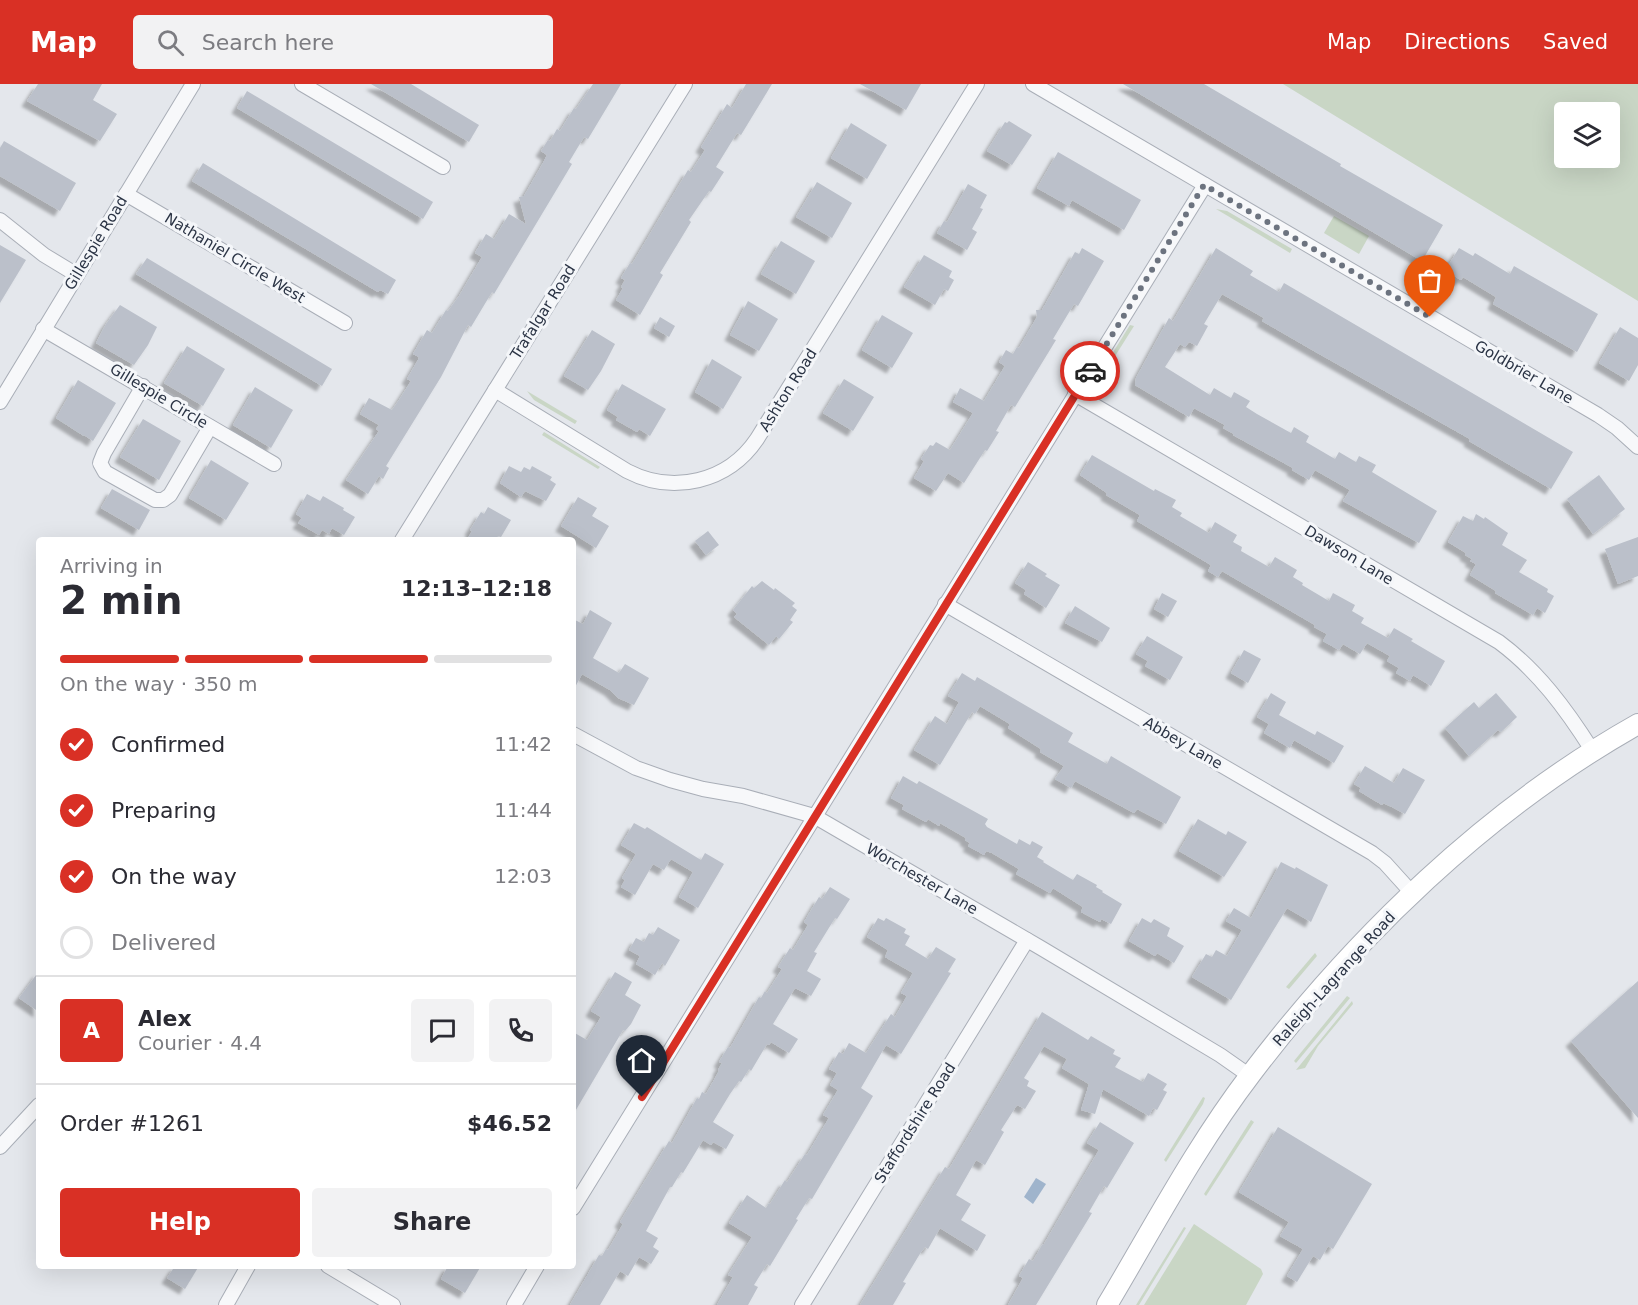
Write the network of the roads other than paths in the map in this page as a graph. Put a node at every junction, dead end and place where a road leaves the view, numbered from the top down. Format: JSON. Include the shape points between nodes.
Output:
{"nodes":[{"id":1,"x":193,"y":84,"type":"edge"},
{"id":2,"x":302,"y":84,"type":"edge"},
{"id":3,"x":685,"y":84,"type":"edge"},
{"id":4,"x":977,"y":84,"type":"edge"},
{"id":5,"x":1033,"y":84,"type":"edge"},
{"id":6,"x":444,"y":167,"type":"dead end"},
{"id":7,"x":1204,"y":185,"type":"junction"},
{"id":8,"x":126,"y":194,"type":"junction"},
{"id":9,"x":0,"y":220,"type":"edge"},
{"id":10,"x":77,"y":275,"type":"junction"},
{"id":11,"x":345,"y":323,"type":"dead end"},
{"id":12,"x":43,"y":329,"type":"junction"},
{"id":13,"x":143,"y":386,"type":"junction"},
{"id":14,"x":495,"y":390,"type":"junction"},
{"id":15,"x":1075,"y":394,"type":"junction"},
{"id":16,"x":0,"y":402,"type":"edge"},
{"id":17,"x":210,"y":427,"type":"junction"},
{"id":18,"x":1638,"y":447,"type":"edge"},
{"id":19,"x":274,"y":464,"type":"dead end"},
{"id":20,"x":404,"y":537,"type":"edge"},
{"id":21,"x":945,"y":604,"type":"junction"},
{"id":22,"x":1638,"y":724,"type":"edge"},
{"id":23,"x":576,"y":737,"type":"edge"},
{"id":24,"x":1592,"y":750,"type":"junction"},
{"id":25,"x":814,"y":816,"type":"junction"},
{"id":26,"x":1413,"y":894,"type":"junction"},
{"id":27,"x":1027,"y":940,"type":"junction"},
{"id":28,"x":1250,"y":1076,"type":"junction"},
{"id":29,"x":36,"y":1108,"type":"edge"},
{"id":30,"x":0,"y":1147,"type":"edge"},
{"id":31,"x":576,"y":1203,"type":"edge"},
{"id":32,"x":246,"y":1269,"type":"edge"},
{"id":33,"x":333,"y":1269,"type":"edge"},
{"id":34,"x":535,"y":1269,"type":"edge"},
{"id":35,"x":226,"y":1305,"type":"edge"},
{"id":36,"x":393,"y":1305,"type":"edge"},
{"id":37,"x":514,"y":1305,"type":"edge"},
{"id":38,"x":802,"y":1305,"type":"edge"},
{"id":39,"x":1107,"y":1305,"type":"edge"}],
"edges":[{"from":1,"to":8,"type":"street","name":"Gillespie Road"},
{"from":2,"to":6,"type":"street"},
{"from":3,"to":14,"type":"street","name":"Trafalgar Road"},
{"from":4,"to":14,"type":"street","name":"Ashton Road","via":[[757,439],[729,468],[693,482],[667,484],[645,479]]},
{"from":5,"to":7,"type":"street","name":"Goldbrier Lane"},
{"from":7,"to":15,"type":"street"},
{"from":7,"to":18,"type":"street","name":"Goldbrier Lane","via":[[1598,415]]},
{"from":8,"to":10,"type":"street","name":"Gillespie Road"},
{"from":8,"to":11,"type":"street","name":"Nathaniel Circle West"},
{"from":9,"to":10,"type":"street"},
{"from":10,"to":12,"type":"street","name":"Gillespie Road"},
{"from":12,"to":13,"type":"street","name":"Gillespie Circle"},
{"from":12,"to":16,"type":"street","name":"Gillespie Road"},
{"from":13,"to":17,"type":"street","name":"Gillespie Circle"},
{"from":13,"to":17,"type":"street","via":[[104,453],[100,463],[105,472],[155,500],[163,500],[170,495]]},
{"from":14,"to":20,"type":"street","name":"Trafalgar Road"},
{"from":15,"to":21,"type":"street"},
{"from":15,"to":24,"type":"street","name":"Dawson Lane","via":[[1499,642],[1566,709]]},
{"from":17,"to":19,"type":"street","name":"Gillespie Circle"},
{"from":21,"to":25,"type":"street"},
{"from":21,"to":26,"type":"street","name":"Abbey Lane","via":[[1372,853]]},
{"from":22,"to":24,"type":"main road","name":"Raleigh-Lagrange Road"},
{"from":23,"to":25,"type":"street","name":"Worchester Lane","via":[[636,768],[670,780]]},
{"from":24,"to":26,"type":"main road","name":"Raleigh-Lagrange Road","via":[[1492,824]]},
{"from":25,"to":27,"type":"street","name":"Worchester Lane"},
{"from":25,"to":31,"type":"street"},
{"from":26,"to":28,"type":"main road","name":"Raleigh-Lagrange Road","via":[[1340,968]]},
{"from":27,"to":28,"type":"street","name":"Worchester Lane"},
{"from":27,"to":38,"type":"street","name":"Staffordshire Road"},
{"from":28,"to":39,"type":"main road","name":"Raleigh-Lagrange Road","via":[[1190,1165]]},
{"from":29,"to":30,"type":"street"},
{"from":32,"to":35,"type":"street"},
{"from":33,"to":36,"type":"street"},
{"from":34,"to":37,"type":"street"}]}
